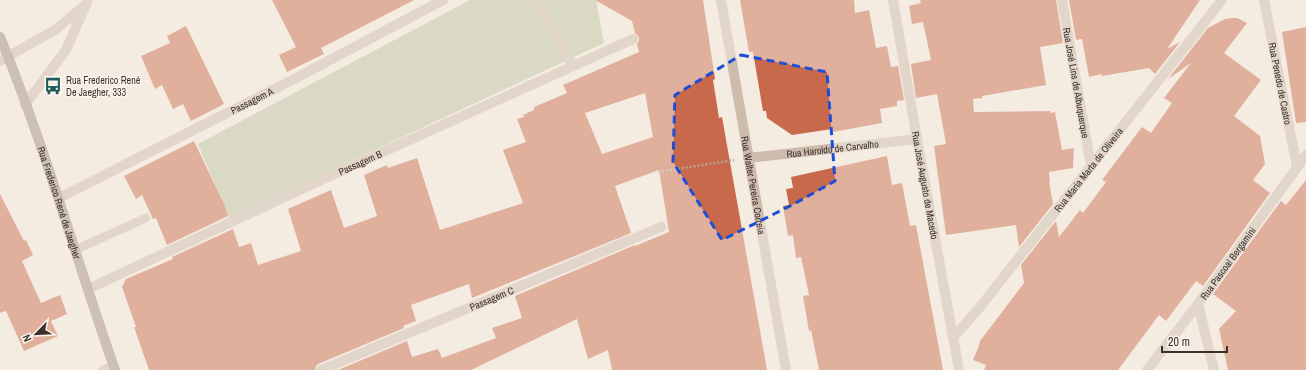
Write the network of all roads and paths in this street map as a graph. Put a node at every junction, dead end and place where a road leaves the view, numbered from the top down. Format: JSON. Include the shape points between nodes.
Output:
{"nodes":[{"id":1,"x":443,"y":0,"type":"edge"},
{"id":2,"x":535,"y":0,"type":"edge"},
{"id":3,"x":721,"y":0,"type":"edge"},
{"id":4,"x":893,"y":0,"type":"edge"},
{"id":5,"x":1062,"y":0,"type":"edge"},
{"id":6,"x":1222,"y":0,"type":"edge"},
{"id":7,"x":1264,"y":0,"type":"edge"},
{"id":8,"x":87,"y":3,"type":"edge"},
{"id":9,"x":0,"y":37,"type":"edge"},
{"id":10,"x":633,"y":39,"type":"dead end"},
{"id":11,"x":4,"y":59,"type":"edge"},
{"id":12,"x":573,"y":66,"type":"junction"},
{"id":13,"x":25,"y":105,"type":"junction"},
{"id":14,"x":917,"y":139,"type":"junction"},
{"id":15,"x":1306,"y":155,"type":"edge"},
{"id":16,"x":748,"y":158,"type":"junction"},
{"id":17,"x":1091,"y":166,"type":"junction"},
{"id":18,"x":1297,"y":167,"type":"junction"},
{"id":19,"x":658,"y":172,"type":"dead end"},
{"id":20,"x":59,"y":198,"type":"junction"},
{"id":21,"x":146,"y":218,"type":"dead end"},
{"id":22,"x":661,"y":227,"type":"dead end"},
{"id":23,"x":75,"y":250,"type":"junction"},
{"id":24,"x":88,"y":289,"type":"junction"},
{"id":25,"x":1198,"y":304,"type":"junction"},
{"id":26,"x":953,"y":338,"type":"junction"},
{"id":27,"x":114,"y":368,"type":"edge"},
{"id":28,"x":103,"y":370,"type":"edge"},
{"id":29,"x":321,"y":370,"type":"edge"},
{"id":30,"x":786,"y":370,"type":"edge"},
{"id":31,"x":959,"y":370,"type":"edge"},
{"id":32,"x":1147,"y":370,"type":"edge"},
{"id":33,"x":1214,"y":370,"type":"edge"}],
"edges":[{"from":1,"to":20,"type":"street","name":"Passagem A","via":[[300,76]]},
{"from":2,"to":12,"type":"street"},
{"from":3,"to":16,"type":"street","name":"Rua Walter Pereira Correia"},
{"from":4,"to":14,"type":"street","name":"Rua José Augusto de Macedo"},
{"from":5,"to":17,"type":"street","name":"Rua José Lins de Albuquerque"},
{"from":6,"to":17,"type":"street","name":"Rua Maria Marta de Oliveira"},
{"from":7,"to":18,"type":"street","name":"Rua Penedo de Castro"},
{"from":8,"to":11,"type":"street","via":[[55,30]]},
{"from":8,"to":13,"type":"street","via":[[66,50]]},
{"from":9,"to":11,"type":"main road","name":"Rua Frederico René de Jaegher"},
{"from":10,"to":12,"type":"street","name":"Passagem B"},
{"from":11,"to":13,"type":"main road","name":"Rua Frederico René de Jaegher"},
{"from":12,"to":24,"type":"street","name":"Passagem B"},
{"from":13,"to":20,"type":"main road","name":"Rua Frederico René de Jaegher"},
{"from":14,"to":16,"type":"street","name":"Rua Haroldo de Carvalho"},
{"from":14,"to":26,"type":"street","name":"Rua José Augusto de Macedo"},
{"from":15,"to":18,"type":"street","name":"Rua Pascoal Bergamini"},
{"from":16,"to":19,"type":"path"},
{"from":16,"to":30,"type":"street","name":"Rua Walter Pereira Correia"},
{"from":17,"to":26,"type":"street","name":"Rua Maria Marta de Oliveira"},
{"from":18,"to":25,"type":"street","name":"Rua Pascoal Bergamini"},
{"from":20,"to":23,"type":"main road","name":"Rua Frederico René de Jaegher"},
{"from":21,"to":23,"type":"lane"},
{"from":22,"to":29,"type":"street","name":"Passagem C"},
{"from":23,"to":24,"type":"main road","name":"Rua Frederico René de Jaegher"},
{"from":24,"to":27,"type":"main road","name":"Rua Frederico René de Jaegher"},
{"from":25,"to":32,"type":"street","name":"Rua Pascoal Bergamini"},
{"from":25,"to":33,"type":"street"},
{"from":26,"to":31,"type":"street","name":"Rua José Augusto de Macedo"},
{"from":27,"to":28,"type":"lane"}]}
